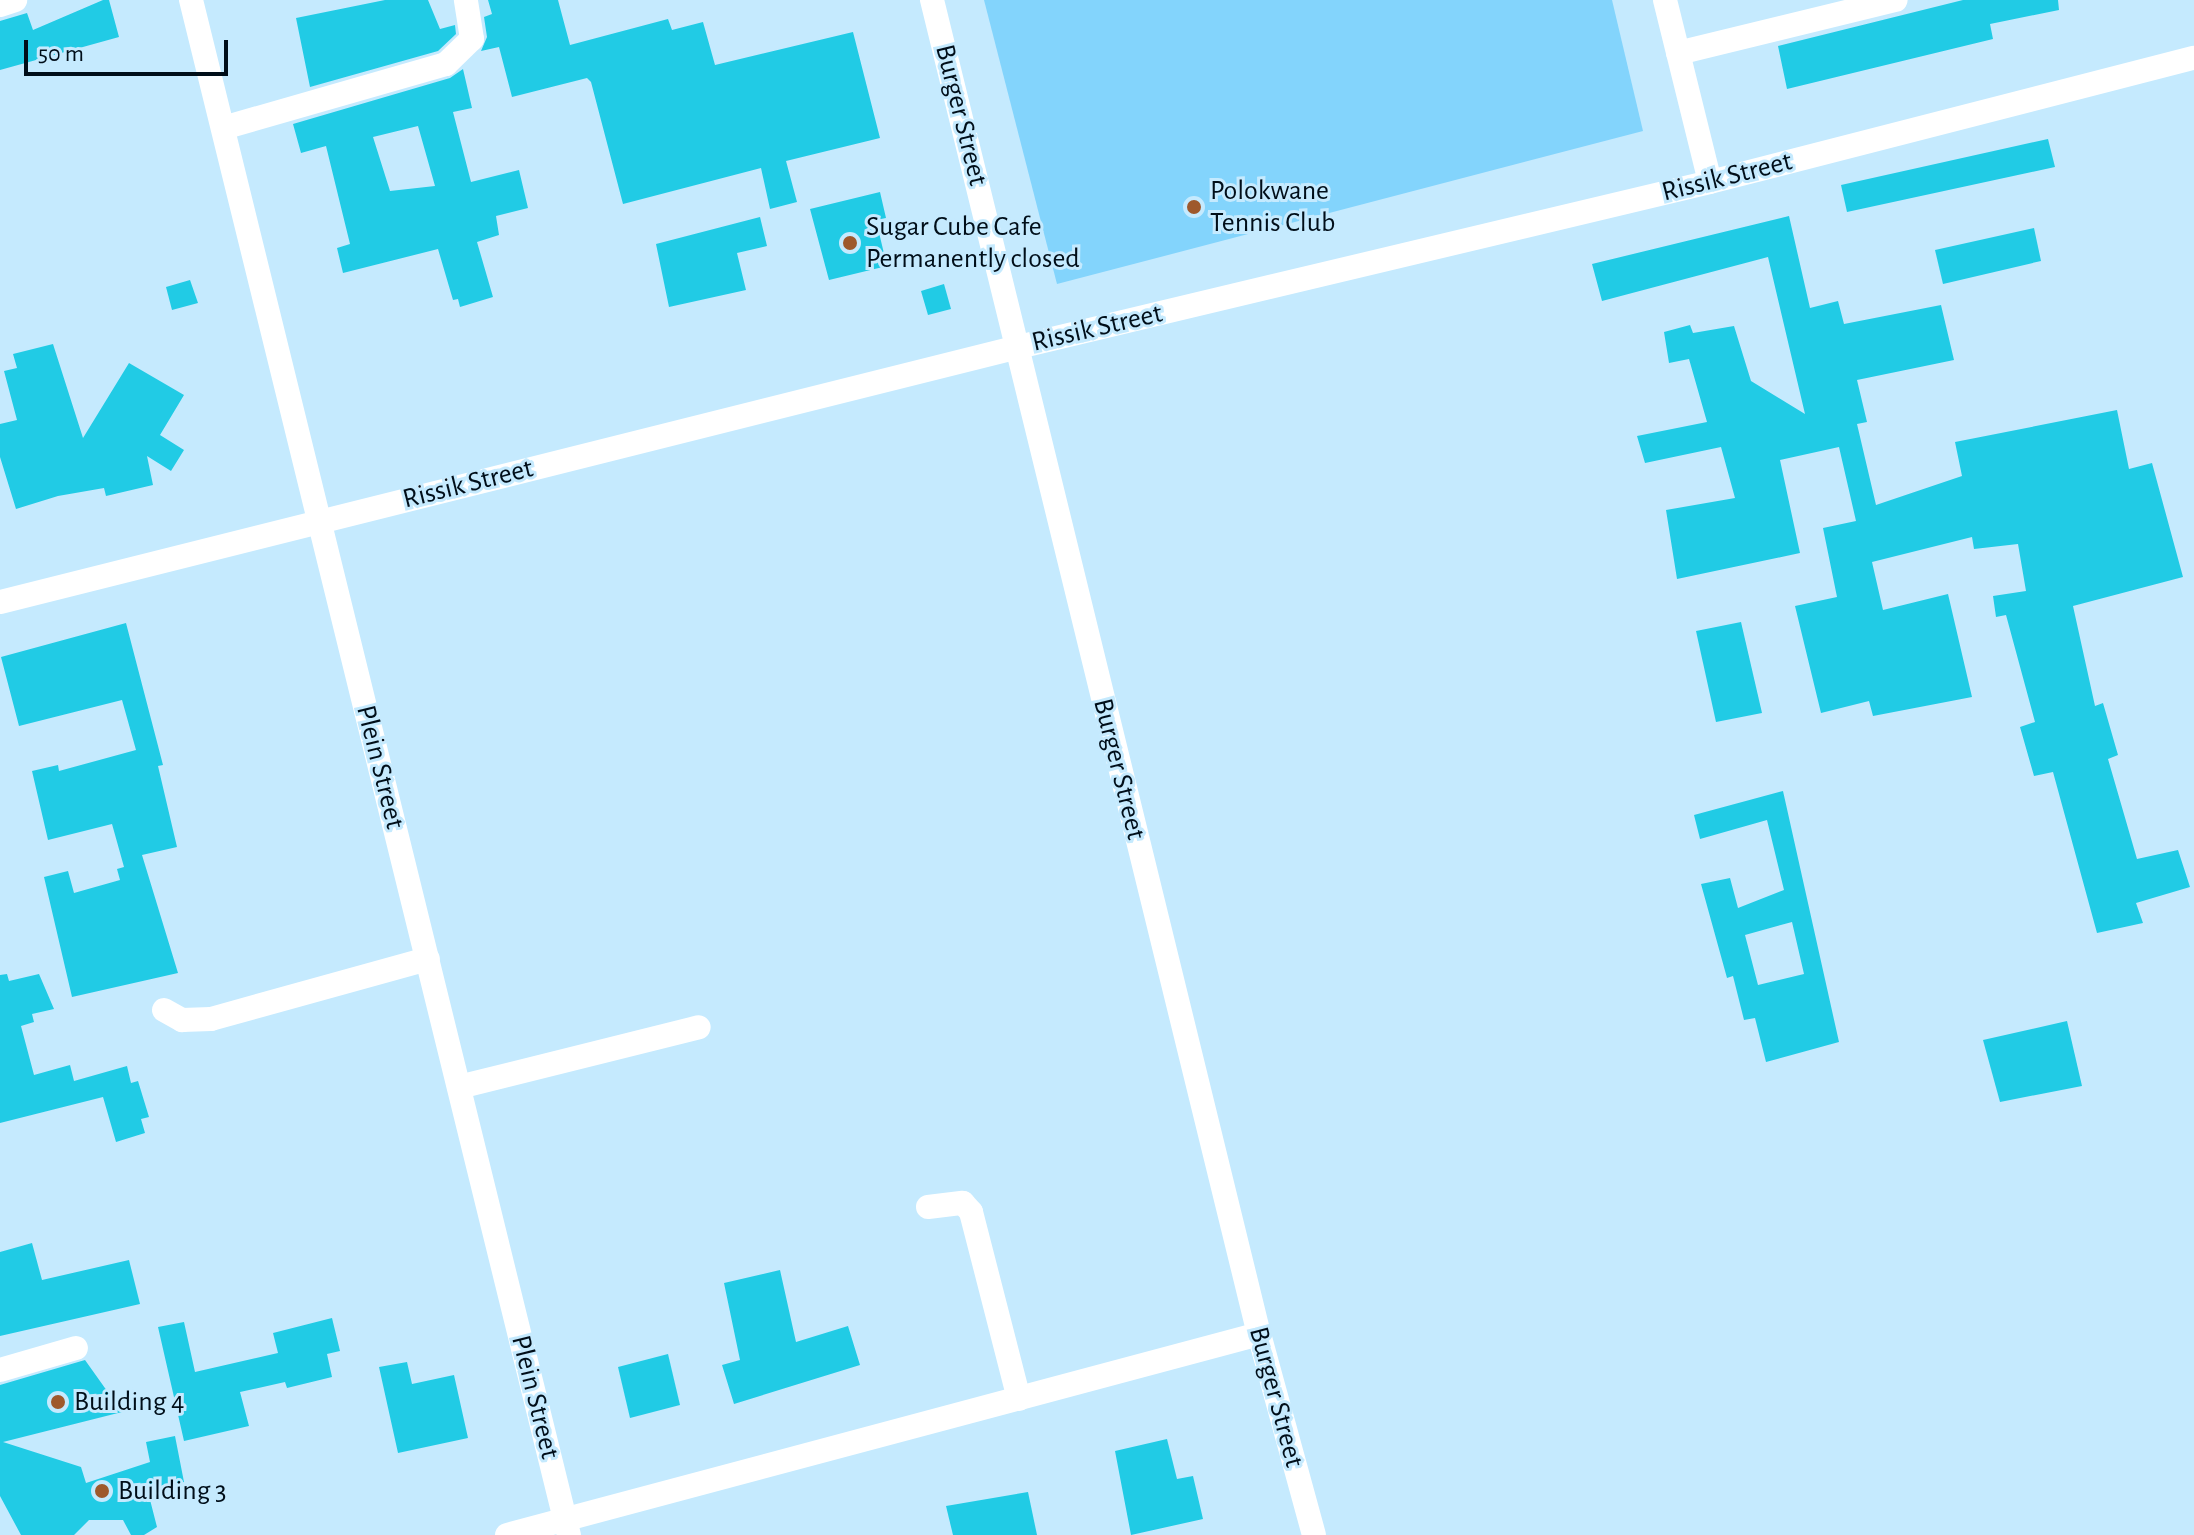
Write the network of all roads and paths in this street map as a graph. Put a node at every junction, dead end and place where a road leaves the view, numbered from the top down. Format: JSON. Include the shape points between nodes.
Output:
{"nodes":[{"id":1,"x":15,"y":0,"type":"edge"},
{"id":2,"x":191,"y":0,"type":"edge"},
{"id":3,"x":466,"y":0,"type":"edge"},
{"id":4,"x":932,"y":0,"type":"edge"},
{"id":5,"x":1665,"y":0,"type":"edge"},
{"id":6,"x":1896,"y":0,"type":"edge"},
{"id":7,"x":0,"y":5,"type":"edge"},
{"id":8,"x":1678,"y":53,"type":"junction"},
{"id":9,"x":2194,"y":58,"type":"edge"},
{"id":10,"x":223,"y":128,"type":"junction"},
{"id":11,"x":1710,"y":182,"type":"junction"},
{"id":12,"x":1018,"y":347,"type":"junction"},
{"id":13,"x":319,"y":521,"type":"junction"},
{"id":14,"x":0,"y":602,"type":"edge"},
{"id":15,"x":428,"y":959,"type":"junction"},
{"id":16,"x":164,"y":1010,"type":"dead end"},
{"id":17,"x":699,"y":1027,"type":"dead end"},
{"id":18,"x":459,"y":1087,"type":"junction"},
{"id":19,"x":928,"y":1207,"type":"dead end"},
{"id":20,"x":1259,"y":1334,"type":"junction"},
{"id":21,"x":76,"y":1348,"type":"dead end"},
{"id":22,"x":0,"y":1370,"type":"edge"},
{"id":23,"x":1019,"y":1399,"type":"junction"},
{"id":24,"x":567,"y":1528,"type":"edge"},
{"id":25,"x":507,"y":1535,"type":"edge"},
{"id":26,"x":1314,"y":1535,"type":"edge"}],
"edges":[{"from":1,"to":7,"type":"street"},
{"from":2,"to":10,"type":"street","name":"Plein Street"},
{"from":3,"to":10,"type":"street","via":[[472,39],[446,64]]},
{"from":4,"to":12,"type":"street","name":"Burger Street"},
{"from":5,"to":8,"type":"street"},
{"from":6,"to":8,"type":"street"},
{"from":8,"to":11,"type":"street"},
{"from":9,"to":11,"type":"street","name":"Rissik Street"},
{"from":10,"to":13,"type":"street","name":"Plein Street"},
{"from":11,"to":12,"type":"street","name":"Rissik Street"},
{"from":12,"to":13,"type":"street","name":"Rissik Street"},
{"from":12,"to":20,"type":"street","name":"Burger Street"},
{"from":13,"to":14,"type":"street","name":"Rissik Street"},
{"from":13,"to":15,"type":"street","name":"Plein Street"},
{"from":15,"to":16,"type":"street","via":[[211,1019],[182,1020]]},
{"from":15,"to":18,"type":"street","name":"Plein Street"},
{"from":17,"to":18,"type":"street"},
{"from":18,"to":24,"type":"street","name":"Plein Street"},
{"from":19,"to":23,"type":"street","via":[[963,1203],[971,1212]]},
{"from":20,"to":23,"type":"street"},
{"from":20,"to":26,"type":"street","name":"Burger Street"},
{"from":21,"to":22,"type":"street"},
{"from":23,"to":24,"type":"street"},
{"from":24,"to":25,"type":"street"}]}
